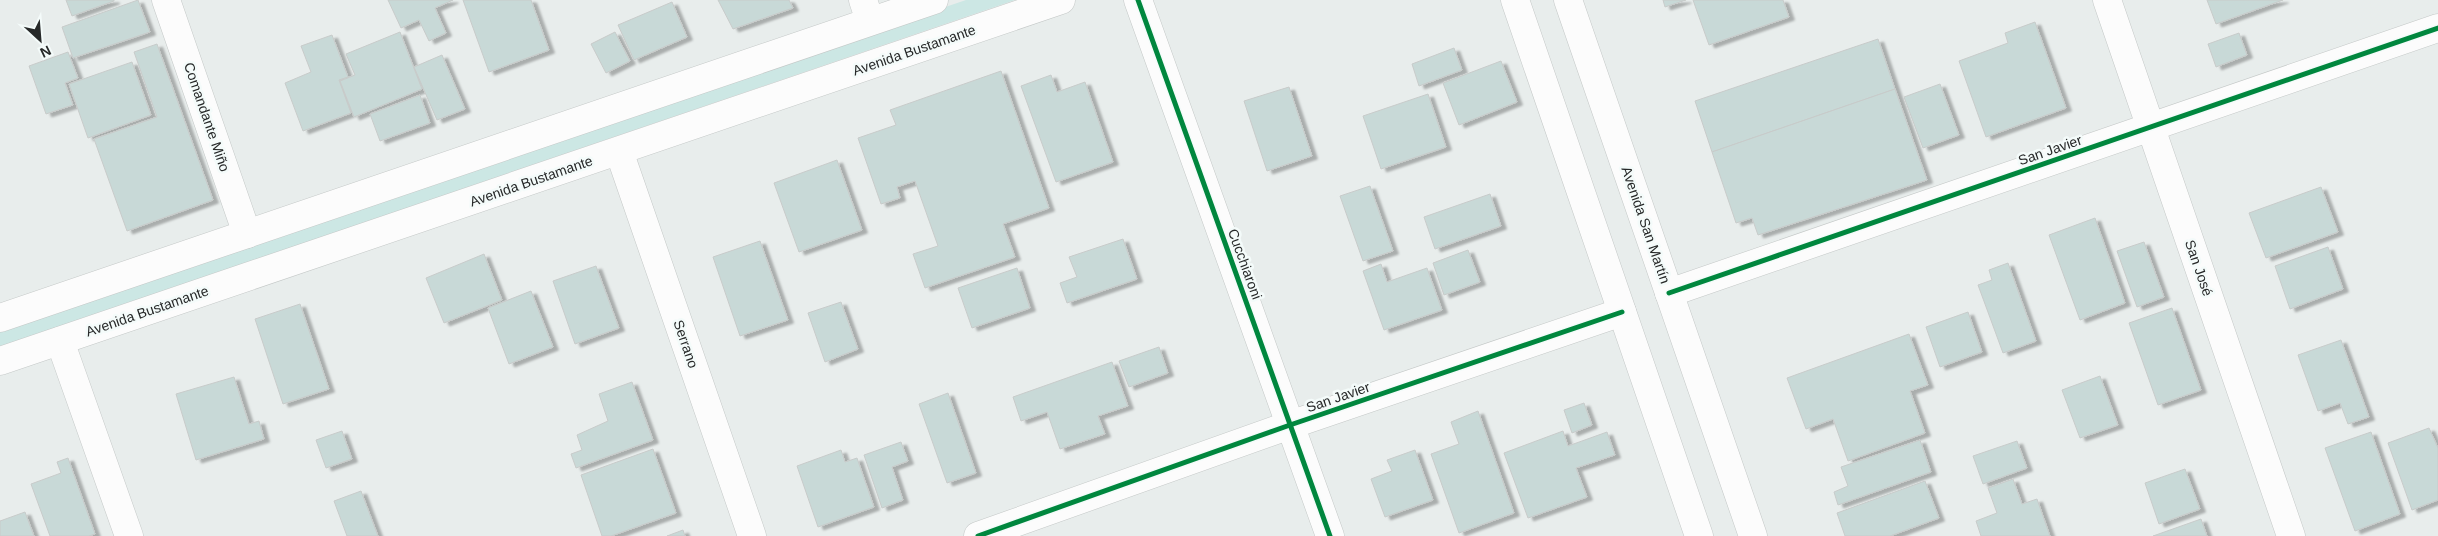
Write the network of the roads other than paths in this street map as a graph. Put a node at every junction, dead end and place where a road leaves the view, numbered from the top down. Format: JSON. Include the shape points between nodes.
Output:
{"nodes":[{"id":1,"x":166,"y":0,"type":"edge"},
{"id":2,"x":934,"y":0,"type":"edge"},
{"id":3,"x":1061,"y":0,"type":"edge"},
{"id":4,"x":1138,"y":0,"type":"edge"},
{"id":5,"x":1514,"y":0,"type":"edge"},
{"id":6,"x":1568,"y":0,"type":"edge"},
{"id":7,"x":2107,"y":0,"type":"edge"},
{"id":8,"x":867,"y":10,"type":"edge"},
{"id":9,"x":2438,"y":28,"type":"edge"},
{"id":10,"x":2150,"y":127,"type":"junction"},
{"id":11,"x":619,"y":151,"type":"junction"},
{"id":12,"x":247,"y":234,"type":"junction"},
{"id":13,"x":1669,"y":293,"type":"junction"},
{"id":14,"x":1622,"y":312,"type":"junction"},
{"id":15,"x":0,"y":318,"type":"edge"},
{"id":16,"x":60,"y":341,"type":"junction"},
{"id":17,"x":0,"y":361,"type":"edge"},
{"id":18,"x":1290,"y":425,"type":"junction"},
{"id":19,"x":129,"y":536,"type":"edge"},
{"id":20,"x":752,"y":536,"type":"edge"},
{"id":21,"x":978,"y":536,"type":"edge"},
{"id":22,"x":1330,"y":536,"type":"edge"},
{"id":23,"x":1699,"y":536,"type":"edge"},
{"id":24,"x":1753,"y":536,"type":"edge"},
{"id":25,"x":2291,"y":536,"type":"edge"}],
"edges":[{"from":1,"to":12,"type":"street","name":"Comandante Miño"},
{"from":2,"to":8,"type":"street"},
{"from":3,"to":11,"type":"street","name":"Avenida Bustamante"},
{"from":4,"to":18,"type":"street","name":"Cucchiaroni"},
{"from":5,"to":14,"type":"street"},
{"from":6,"to":13,"type":"street","name":"Avenida San Martín"},
{"from":7,"to":10,"type":"street","name":"San José"},
{"from":8,"to":12,"type":"street"},
{"from":9,"to":10,"type":"street","name":"San Javier"},
{"from":10,"to":13,"type":"street","name":"San Javier"},
{"from":10,"to":25,"type":"street","name":"San José"},
{"from":11,"to":16,"type":"street","name":"Avenida Bustamante"},
{"from":11,"to":20,"type":"street","name":"Serrano"},
{"from":12,"to":15,"type":"street"},
{"from":13,"to":24,"type":"street","name":"Avenida San Martín"},
{"from":14,"to":18,"type":"street","name":"San Javier"},
{"from":14,"to":23,"type":"street"},
{"from":16,"to":17,"type":"street","name":"Avenida Bustamante"},
{"from":16,"to":19,"type":"street"},
{"from":18,"to":21,"type":"street","name":"San Javier"},
{"from":18,"to":22,"type":"street","name":"Cucchiaroni"}]}
